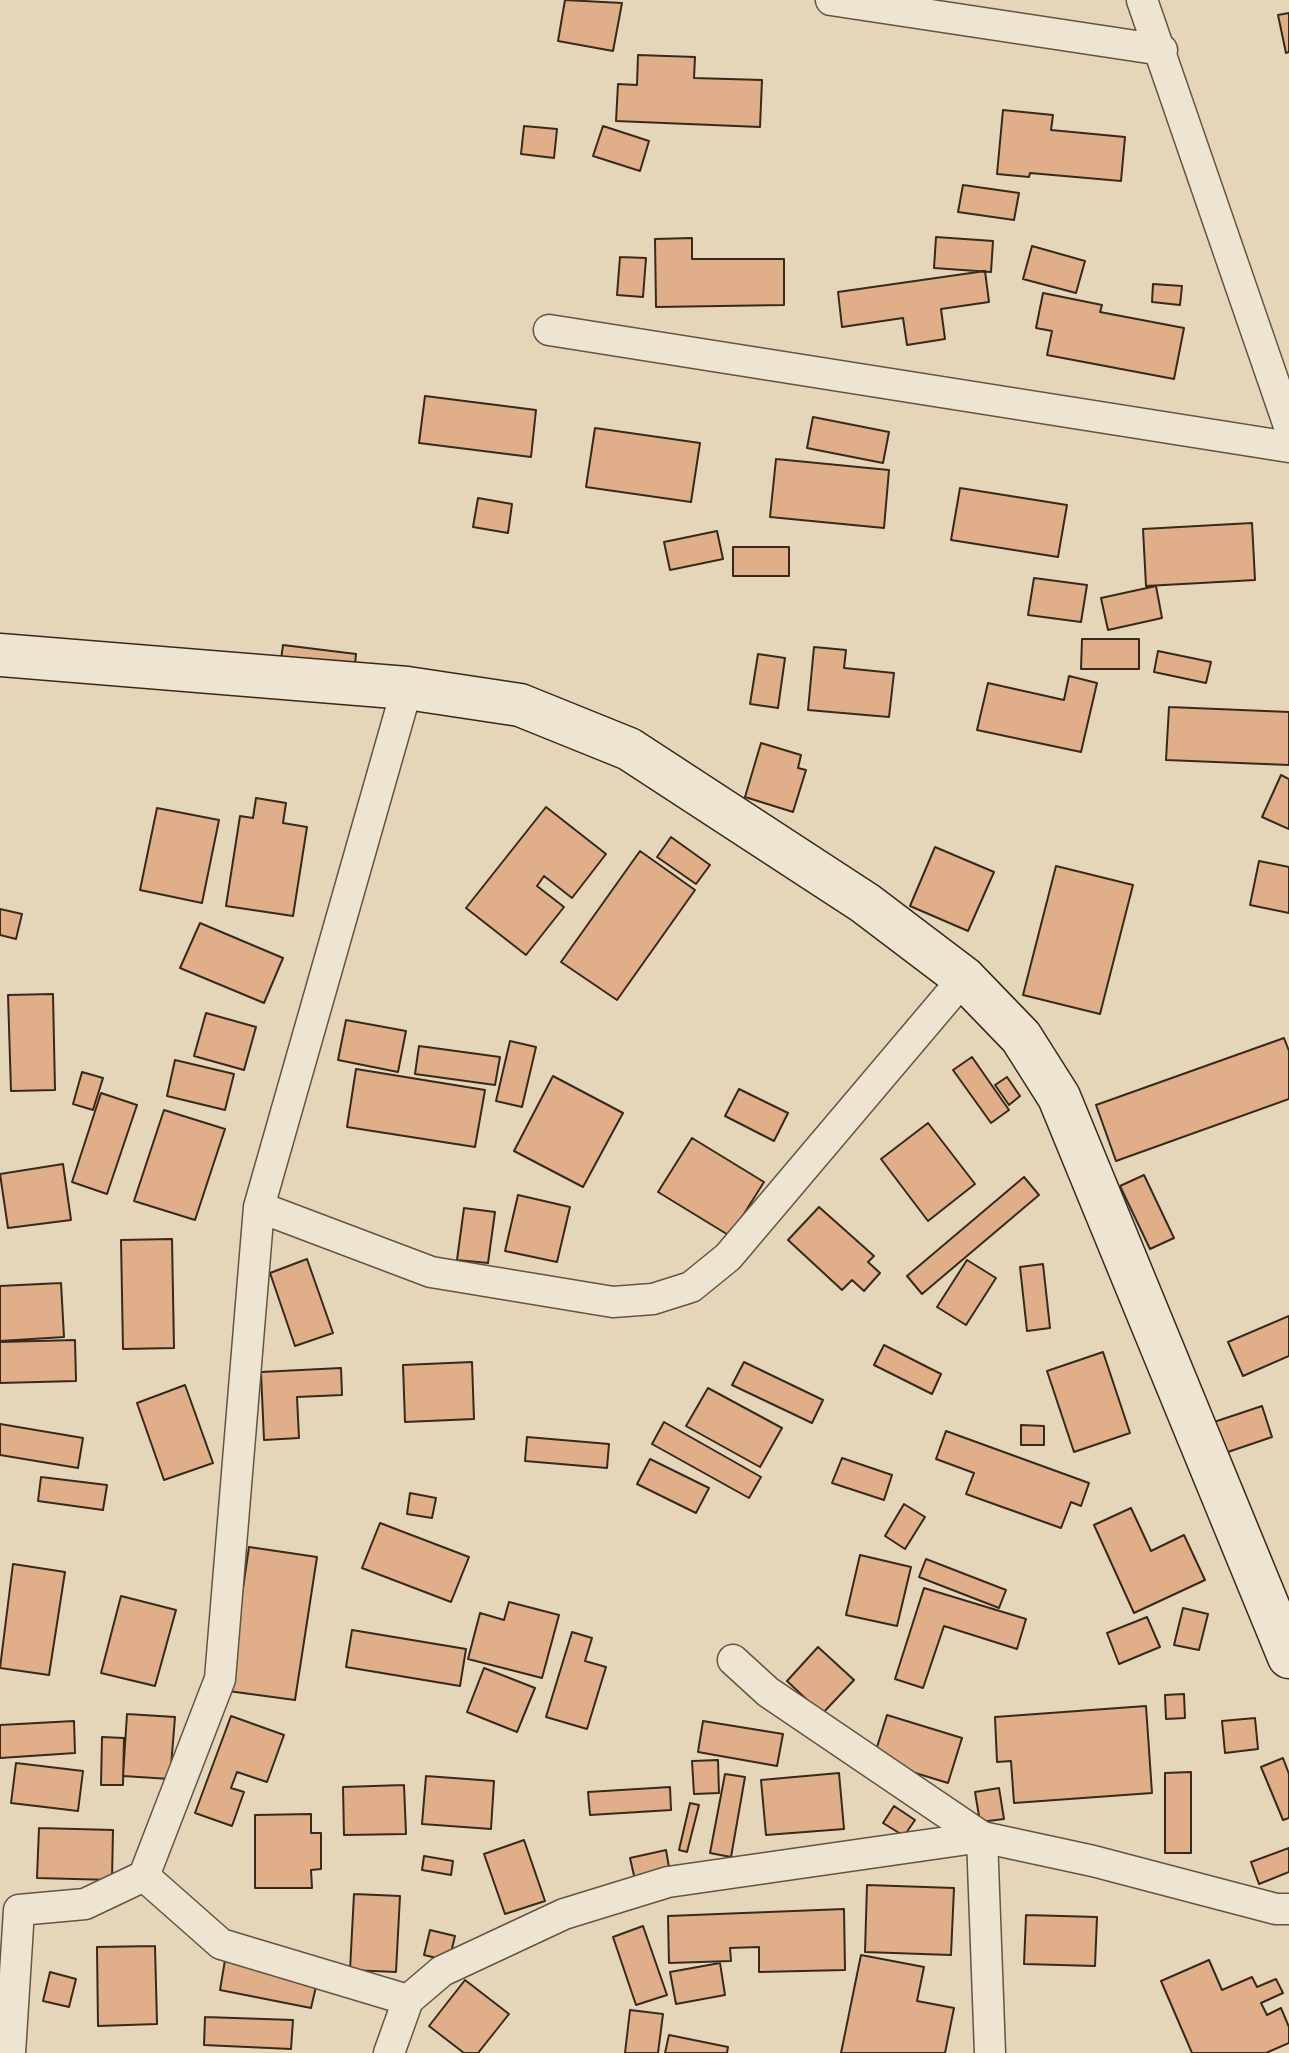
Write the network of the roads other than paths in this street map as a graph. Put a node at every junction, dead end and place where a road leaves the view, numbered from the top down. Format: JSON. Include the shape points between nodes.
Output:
{"nodes":[{"id":1,"x":831,"y":0,"type":"edge"},
{"id":2,"x":1142,"y":0,"type":"edge"},
{"id":3,"x":1162,"y":50,"type":"junction"},
{"id":4,"x":549,"y":330,"type":"dead end"},
{"id":5,"x":1289,"y":426,"type":"edge"},
{"id":6,"x":1289,"y":447,"type":"edge"},
{"id":7,"x":0,"y":655,"type":"edge"},
{"id":8,"x":407,"y":688,"type":"junction"},
{"id":9,"x":964,"y":978,"type":"junction"},
{"id":10,"x":259,"y":1207,"type":"junction"},
{"id":11,"x":1289,"y":1657,"type":"edge"},
{"id":12,"x":733,"y":1660,"type":"dead end"},
{"id":13,"x":982,"y":1837,"type":"junction"},
{"id":14,"x":144,"y":1876,"type":"junction"},
{"id":15,"x":10,"y":1908,"type":"edge"},
{"id":16,"x":1289,"y":1909,"type":"edge"},
{"id":17,"x":408,"y":2000,"type":"junction"},
{"id":18,"x":10,"y":2053,"type":"edge"},
{"id":19,"x":389,"y":2053,"type":"edge"},
{"id":20,"x":990,"y":2053,"type":"edge"}],
"edges":[{"from":1,"to":3,"type":"street"},
{"from":2,"to":3,"type":"street"},
{"from":3,"to":5,"type":"street"},
{"from":4,"to":6,"type":"street"},
{"from":7,"to":8,"type":"street"},
{"from":8,"to":9,"type":"street","via":[[520,705],[629,749],[865,903]]},
{"from":8,"to":10,"type":"street"},
{"from":9,"to":10,"type":"street","via":[[728,1257],[691,1287],[653,1299],[613,1302],[431,1272]]},
{"from":9,"to":11,"type":"street","via":[[1021,1037],[1059,1097]]},
{"from":10,"to":14,"type":"street","via":[[220,1679]]},
{"from":12,"to":13,"type":"street","via":[[768,1692]]},
{"from":13,"to":16,"type":"street"},
{"from":13,"to":17,"type":"street","via":[[668,1882],[564,1914],[442,1971]]},
{"from":13,"to":20,"type":"street"},
{"from":14,"to":15,"type":"street","via":[[85,1904]]},
{"from":14,"to":17,"type":"street","via":[[221,1944]]},
{"from":15,"to":18,"type":"street"},
{"from":17,"to":19,"type":"street"}]}
